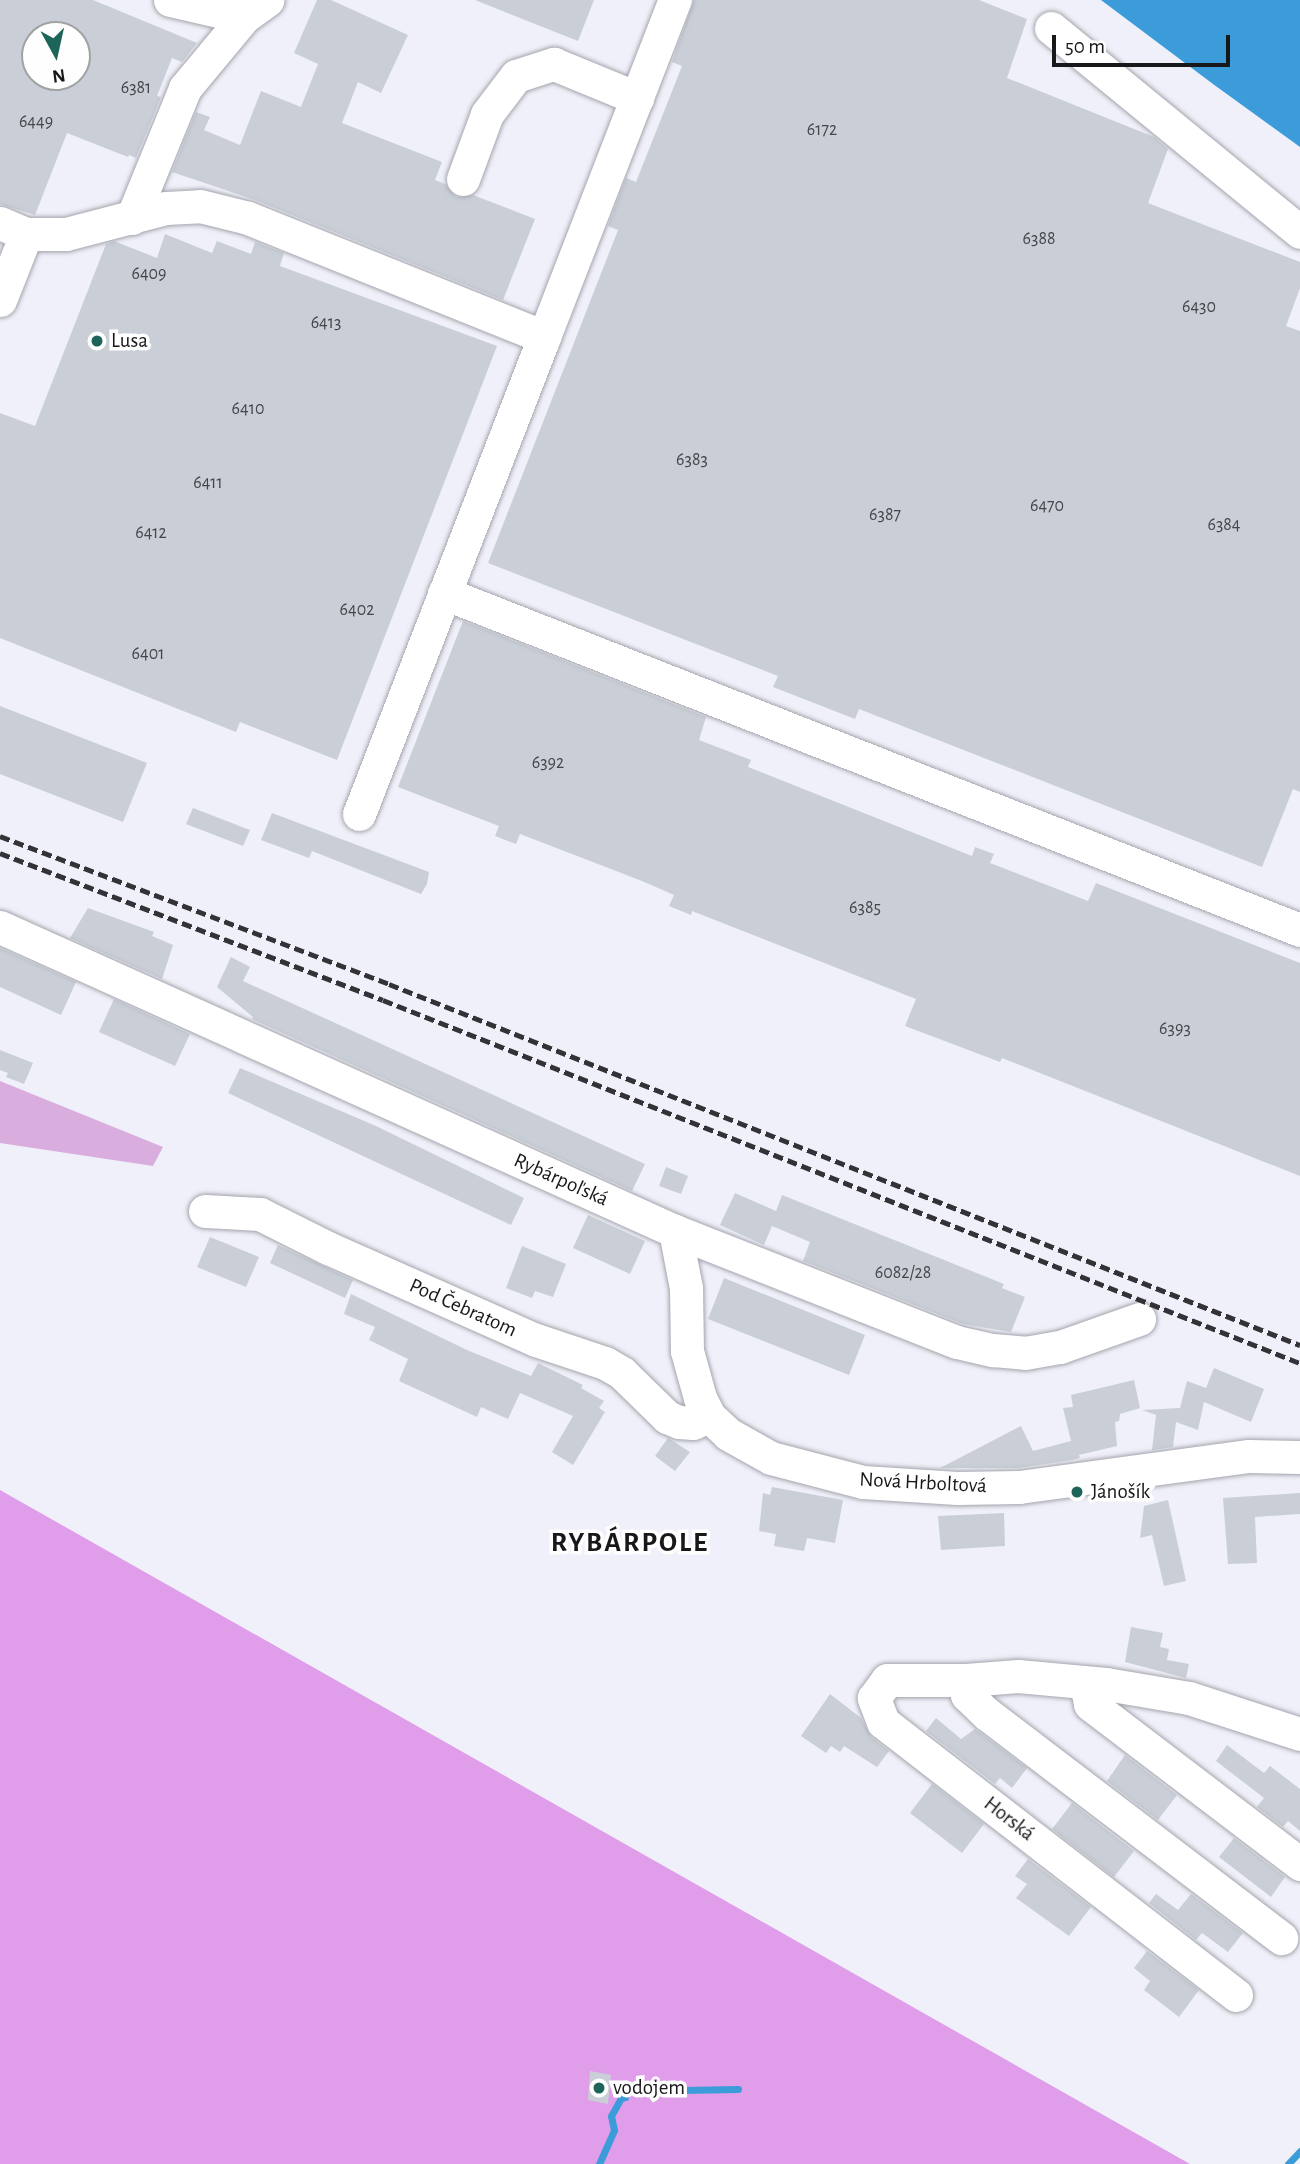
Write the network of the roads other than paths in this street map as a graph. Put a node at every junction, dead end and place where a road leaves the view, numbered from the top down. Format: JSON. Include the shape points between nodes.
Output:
{"nodes":[{"id":1,"x":170,"y":0,"type":"edge"},
{"id":2,"x":675,"y":0,"type":"edge"},
{"id":3,"x":255,"y":9,"type":"edge"},
{"id":4,"x":1051,"y":28,"type":"dead end"},
{"id":5,"x":637,"y":98,"type":"junction"},
{"id":6,"x":463,"y":179,"type":"dead end"},
{"id":7,"x":132,"y":218,"type":"junction"},
{"id":8,"x":13,"y":228,"type":"edge"},
{"id":9,"x":1300,"y":232,"type":"edge"},
{"id":10,"x":4,"y":281,"type":"edge"},
{"id":11,"x":544,"y":337,"type":"junction"},
{"id":12,"x":444,"y":593,"type":"junction"},
{"id":13,"x":359,"y":814,"type":"dead end"},
{"id":14,"x":0,"y":927,"type":"edge"},
{"id":15,"x":1300,"y":930,"type":"edge"},
{"id":16,"x":205,"y":1211,"type":"dead end"},
{"id":17,"x":675,"y":1231,"type":"junction"},
{"id":18,"x":1139,"y":1319,"type":"dead end"},
{"id":19,"x":709,"y":1416,"type":"junction"},
{"id":20,"x":1300,"y":1457,"type":"edge"},
{"id":21,"x":967,"y":1681,"type":"junction"},
{"id":22,"x":1086,"y":1683,"type":"junction"},
{"id":23,"x":1300,"y":1734,"type":"edge"},
{"id":24,"x":1300,"y":1864,"type":"edge"},
{"id":25,"x":1281,"y":1938,"type":"dead end"},
{"id":26,"x":1236,"y":1995,"type":"dead end"}],
"edges":[{"from":1,"to":3,"type":"street"},
{"from":2,"to":5,"type":"street"},
{"from":3,"to":7,"type":"street","via":[[185,88]]},
{"from":4,"to":9,"type":"street"},
{"from":5,"to":6,"type":"street","via":[[554,64],[516,76],[487,114]]},
{"from":5,"to":11,"type":"street"},
{"from":7,"to":8,"type":"street","via":[[66,234]]},
{"from":7,"to":11,"type":"street","via":[[166,208],[200,206],[248,218]]},
{"from":8,"to":10,"type":"street"},
{"from":11,"to":12,"type":"street"},
{"from":12,"to":13,"type":"street"},
{"from":12,"to":15,"type":"street"},
{"from":14,"to":17,"type":"street","name":"Rybárpoľská"},
{"from":16,"to":19,"type":"street","name":"Pod Čebratom","via":[[260,1214],[536,1340],[605,1363],[679,1422],[693,1423]]},
{"from":17,"to":18,"type":"street","name":"Rybárpoľská","via":[[957,1342],[993,1350],[1025,1353],[1060,1347]]},
{"from":17,"to":19,"type":"street","name":"Nová Hrboltová","via":[[686,1288],[691,1376]]},
{"from":19,"to":20,"type":"street","name":"Nová Hrboltová","via":[[728,1434],[771,1458],[825,1474],[902,1486],[1019,1487],[1249,1456]]},
{"from":21,"to":22,"type":"street","name":"Horská","via":[[1018,1676]]},
{"from":21,"to":25,"type":"street","via":[[967,1695],[987,1714]]},
{"from":21,"to":26,"type":"street","name":"Horská","via":[[887,1680],[874,1698],[883,1722]]},
{"from":22,"to":23,"type":"street","name":"Horská","via":[[1189,1698]]},
{"from":22,"to":24,"type":"street","via":[[1090,1704]]}]}
